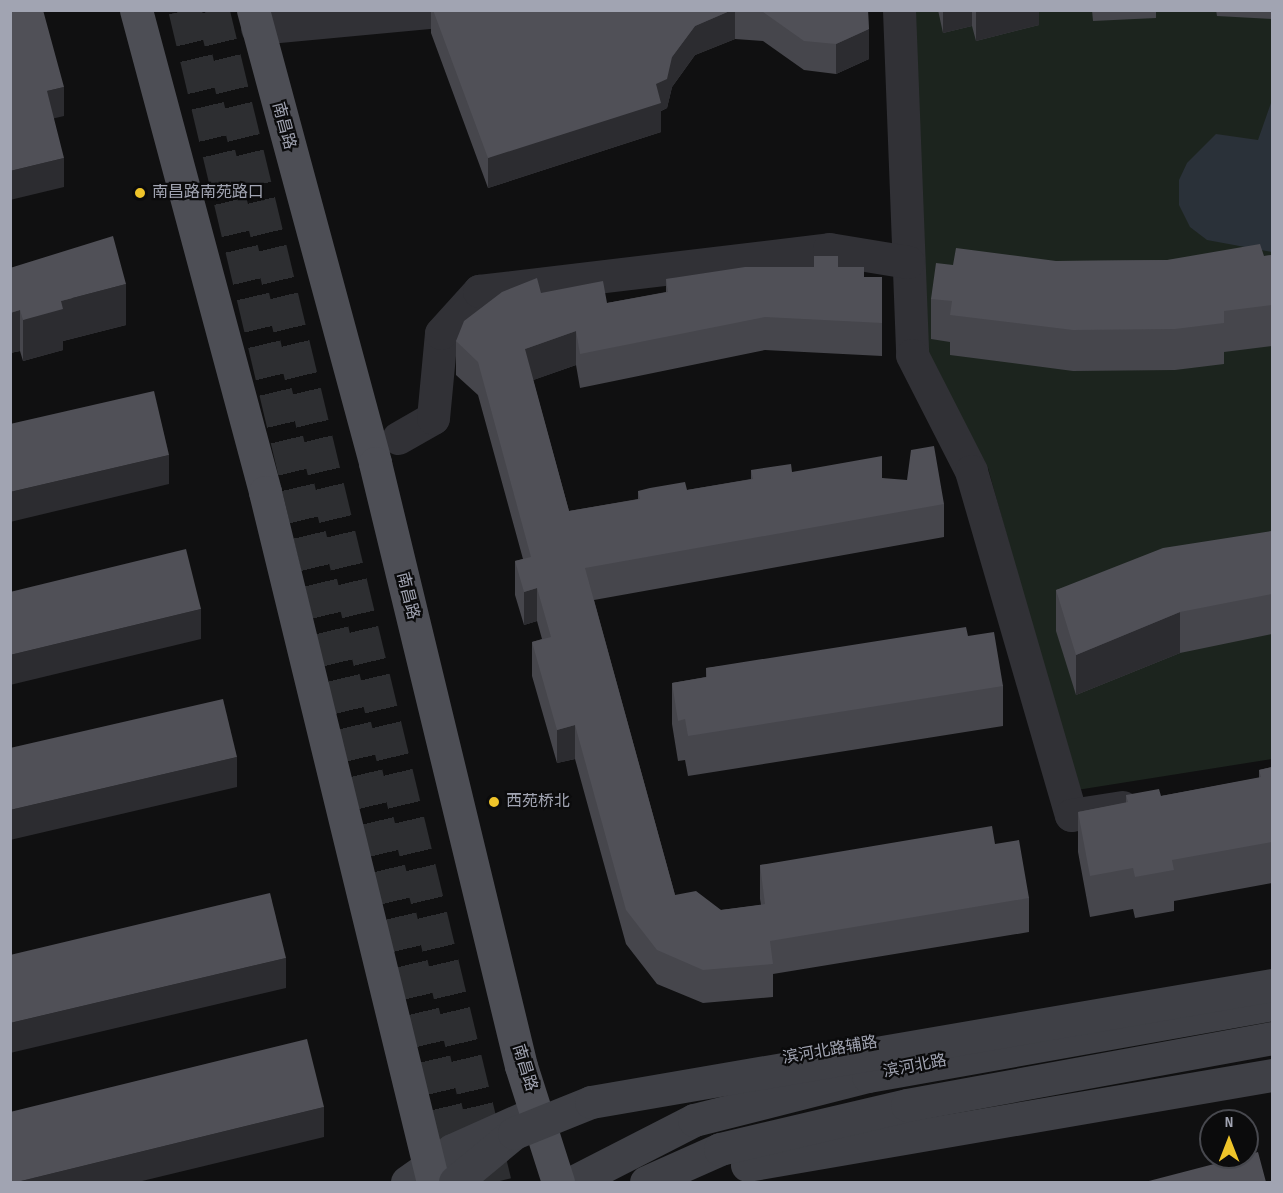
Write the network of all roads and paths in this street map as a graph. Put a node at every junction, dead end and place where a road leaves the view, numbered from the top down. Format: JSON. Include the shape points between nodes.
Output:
{"nodes":[{"id":1,"x":136,"y":10,"type":"edge"},
{"id":2,"x":452,"y":10,"type":"edge"},
{"id":3,"x":899,"y":10,"type":"edge"},
{"id":4,"x":255,"y":19,"type":"edge"},
{"id":5,"x":908,"y":262,"type":"junction"},
{"id":6,"x":398,"y":438,"type":"dead end"},
{"id":7,"x":1154,"y":802,"type":"edge"},
{"id":8,"x":1272,"y":979,"type":"edge"},
{"id":9,"x":1272,"y":986,"type":"edge"},
{"id":10,"x":1272,"y":1004,"type":"edge"},
{"id":11,"x":1272,"y":1038,"type":"edge"},
{"id":12,"x":1272,"y":1075,"type":"edge"},
{"id":13,"x":538,"y":1112,"type":"junction"},
{"id":14,"x":432,"y":1178,"type":"edge"},
{"id":15,"x":558,"y":1182,"type":"edge"},
{"id":16,"x":573,"y":1182,"type":"edge"},
{"id":17,"x":645,"y":1182,"type":"edge"},
{"id":18,"x":666,"y":1182,"type":"edge"}],
"edges":[{"from":1,"to":14,"type":"main road","via":[[265,492]]},
{"from":2,"to":4,"type":"street"},
{"from":3,"to":5,"type":"street"},
{"from":4,"to":13,"type":"main road","name":"南昌路","via":[[375,463],[521,1066]]},
{"from":5,"to":6,"type":"street","via":[[829,249],[479,291],[441,333],[432,418]]},
{"from":5,"to":7,"type":"street","via":[[912,355],[971,471],[1071,815]]},
{"from":8,"to":13,"type":"main road","name":"滨河北路辅路","via":[[783,1060],[565,1100]]},
{"from":9,"to":14,"type":"main road","bridge":true,"via":[[591,1102],[514,1133]]},
{"from":10,"to":16,"type":"main road","name":"滨河北路","via":[[868,1076],[706,1117],[600,1164]]},
{"from":11,"to":17,"type":"main road","via":[[907,1105],[720,1149]]},
{"from":12,"to":18,"type":"main road","via":[[804,1153]]},
{"from":13,"to":14,"type":"main road","name":"滨河北路辅路"},
{"from":13,"to":15,"type":"main road","name":"南昌路"}]}
